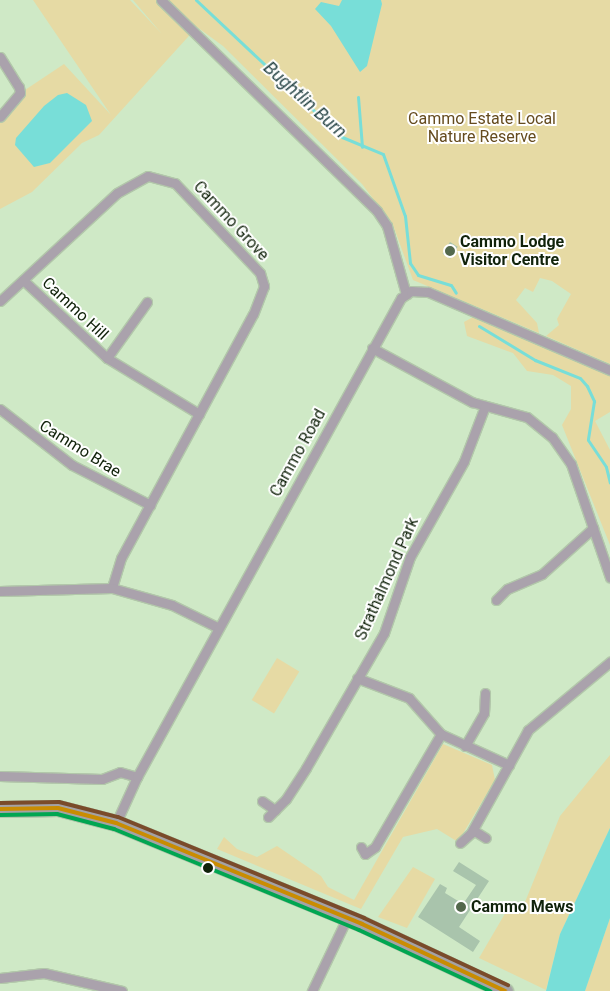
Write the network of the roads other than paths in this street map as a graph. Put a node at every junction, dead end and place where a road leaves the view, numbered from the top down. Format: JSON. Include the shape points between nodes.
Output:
{"nodes":[{"id":1,"x":162,"y":0,"type":"edge"},
{"id":2,"x":0,"y":57,"type":"edge"},
{"id":3,"x":0,"y":116,"type":"edge"},
{"id":4,"x":23,"y":280,"type":"junction"},
{"id":5,"x":406,"y":294,"type":"junction"},
{"id":6,"x":0,"y":301,"type":"edge"},
{"id":7,"x":148,"y":303,"type":"dead end"},
{"id":8,"x":372,"y":348,"type":"junction"},
{"id":9,"x":108,"y":358,"type":"junction"},
{"id":10,"x":610,"y":370,"type":"edge"},
{"id":11,"x":485,"y":406,"type":"junction"},
{"id":12,"x":0,"y":409,"type":"edge"},
{"id":13,"x":199,"y":414,"type":"junction"},
{"id":14,"x":150,"y":505,"type":"junction"},
{"id":15,"x":593,"y":528,"type":"junction"},
{"id":16,"x":610,"y":577,"type":"edge"},
{"id":17,"x":112,"y":588,"type":"junction"},
{"id":18,"x":0,"y":591,"type":"edge"},
{"id":19,"x":496,"y":600,"type":"dead end"},
{"id":20,"x":219,"y":628,"type":"junction"},
{"id":21,"x":610,"y":662,"type":"edge"},
{"id":22,"x":357,"y":678,"type":"junction"},
{"id":23,"x":485,"y":693,"type":"dead end"},
{"id":24,"x":441,"y":734,"type":"junction"},
{"id":25,"x":465,"y":746,"type":"junction"},
{"id":26,"x":509,"y":765,"type":"junction"},
{"id":27,"x":0,"y":776,"type":"edge"},
{"id":28,"x":137,"y":777,"type":"junction"},
{"id":29,"x":262,"y":801,"type":"dead end"},
{"id":30,"x":0,"y":809,"type":"edge"},
{"id":31,"x":275,"y":810,"type":"junction"},
{"id":32,"x":268,"y":817,"type":"dead end"},
{"id":33,"x":116,"y":823,"type":"junction"},
{"id":34,"x":473,"y":830,"type":"junction"},
{"id":35,"x":486,"y":838,"type":"dead end"},
{"id":36,"x":460,"y":843,"type":"dead end"},
{"id":37,"x":361,"y":847,"type":"dead end"},
{"id":38,"x":347,"y":918,"type":"junction"},
{"id":39,"x":0,"y":978,"type":"edge"},
{"id":40,"x":500,"y":989,"type":"edge"},
{"id":41,"x":122,"y":991,"type":"edge"},
{"id":42,"x":312,"y":991,"type":"edge"}],
"edges":[{"from":1,"to":5,"type":"street","via":[[377,211],[386,226]]},
{"from":2,"to":3,"type":"street","via":[[20,93]]},
{"from":4,"to":6,"type":"street","name":"Cammo Grove"},
{"from":4,"to":9,"type":"street","name":"Cammo Hill"},
{"from":4,"to":13,"type":"street","name":"Cammo Grove","via":[[129,184],[157,176],[175,183],[252,263],[264,286],[254,314]]},
{"from":5,"to":8,"type":"street","name":"Cammo Road","via":[[396,304]]},
{"from":5,"to":10,"type":"street","via":[[428,292]]},
{"from":7,"to":9,"type":"street","name":"Cammo Hill"},
{"from":8,"to":11,"type":"street"},
{"from":8,"to":20,"type":"street","name":"Cammo Road"},
{"from":9,"to":13,"type":"street","name":"Cammo Hill"},
{"from":11,"to":15,"type":"street","via":[[527,417],[552,437],[571,464]]},
{"from":11,"to":22,"type":"street","name":"Strathalmond Park","via":[[464,461],[410,558],[384,633]]},
{"from":12,"to":14,"type":"street","name":"Cammo Brae","via":[[72,465]]},
{"from":13,"to":14,"type":"street","name":"Cammo Grove"},
{"from":14,"to":17,"type":"street","name":"Cammo Grove","via":[[121,558]]},
{"from":15,"to":16,"type":"street"},
{"from":15,"to":19,"type":"street","via":[[542,574],[507,589]]},
{"from":17,"to":18,"type":"street"},
{"from":17,"to":20,"type":"street","via":[[172,605]]},
{"from":20,"to":28,"type":"street","name":"Cammo Road"},
{"from":21,"to":26,"type":"street","via":[[528,730]]},
{"from":22,"to":24,"type":"street","via":[[409,698]]},
{"from":22,"to":31,"type":"street","name":"Strathalmond Park","via":[[306,768]]},
{"from":23,"to":25,"type":"street","via":[[484,713]]},
{"from":24,"to":25,"type":"street"},
{"from":24,"to":37,"type":"street","via":[[375,847],[365,854]]},
{"from":25,"to":26,"type":"street"},
{"from":26,"to":34,"type":"street"},
{"from":27,"to":28,"type":"street","via":[[102,779],[120,772]]},
{"from":28,"to":33,"type":"street","name":"Cammo Road"},
{"from":29,"to":31,"type":"street"},
{"from":30,"to":33,"type":"main road","via":[[58,808]]},
{"from":31,"to":32,"type":"street","name":"Strathalmond Park"},
{"from":33,"to":38,"type":"main road"},
{"from":34,"to":35,"type":"street"},
{"from":34,"to":36,"type":"street"},
{"from":38,"to":40,"type":"main road"},
{"from":38,"to":42,"type":"street"},
{"from":39,"to":41,"type":"street","via":[[44,973]]}]}
